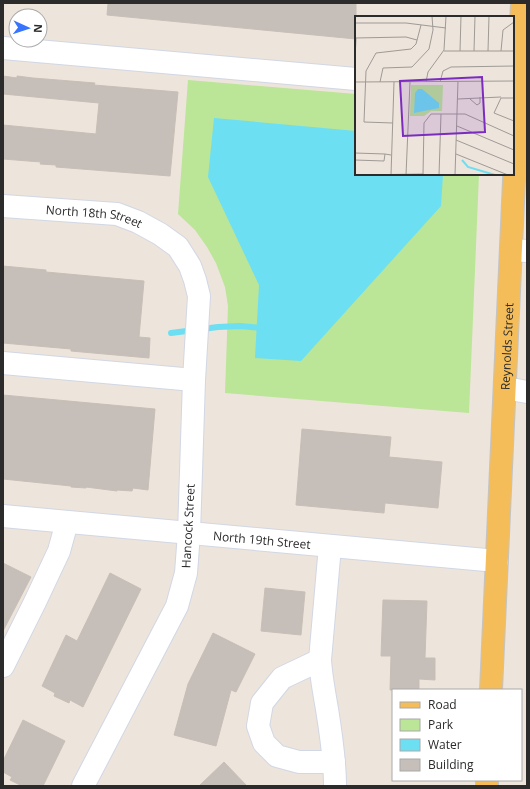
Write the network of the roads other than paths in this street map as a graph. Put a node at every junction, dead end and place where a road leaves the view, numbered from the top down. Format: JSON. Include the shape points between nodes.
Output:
{"nodes":[{"id":1,"x":522,"y":3,"type":"edge"},
{"id":2,"x":3,"y":48,"type":"edge"},
{"id":3,"x":355,"y":79,"type":"edge"},
{"id":4,"x":516,"y":93,"type":"edge"},
{"id":5,"x":3,"y":206,"type":"edge"},
{"id":6,"x":178,"y":247,"type":"joint"},
{"id":7,"x":519,"y":250,"type":"edge"},
{"id":8,"x":3,"y":363,"type":"edge"},
{"id":9,"x":194,"y":380,"type":"junction"},
{"id":10,"x":505,"y":388,"type":"junction"},
{"id":11,"x":527,"y":392,"type":"edge"},
{"id":12,"x":3,"y":516,"type":"edge"},
{"id":13,"x":66,"y":522,"type":"junction"},
{"id":14,"x":190,"y":533,"type":"junction"},
{"id":15,"x":330,"y":546,"type":"junction"},
{"id":16,"x":497,"y":561,"type":"junction"},
{"id":17,"x":320,"y":660,"type":"junction"},
{"id":18,"x":3,"y":666,"type":"edge"},
{"id":19,"x":491,"y":689,"type":"edge"},
{"id":20,"x":334,"y":762,"type":"junction"},
{"id":21,"x":84,"y":786,"type":"edge"},
{"id":22,"x":335,"y":786,"type":"edge"}],
"edges":[{"from":1,"to":4,"type":"main road","name":"Reynolds Street"},
{"from":2,"to":3,"type":"street"},
{"from":4,"to":7,"type":"main road","name":"Reynolds Street"},
{"from":5,"to":6,"type":"street","name":"North 18th Street","via":[[117,214],[138,222]]},
{"from":6,"to":9,"type":"street","name":"Hancock Street","via":[[190,266],[199,296]]},
{"from":7,"to":10,"type":"main road","name":"Reynolds Street"},
{"from":8,"to":9,"type":"street"},
{"from":9,"to":14,"type":"street","name":"Hancock Street"},
{"from":10,"to":11,"type":"street"},
{"from":10,"to":16,"type":"main road","name":"Reynolds Street"},
{"from":12,"to":13,"type":"street","name":"North 19th Street"},
{"from":13,"to":14,"type":"street","name":"North 19th Street"},
{"from":13,"to":18,"type":"street","via":[[56,557]]},
{"from":14,"to":15,"type":"street","name":"North 19th Street"},
{"from":14,"to":21,"type":"street","name":"Hancock Street","via":[[186,573],[178,606]]},
{"from":15,"to":16,"type":"street","name":"North 19th Street"},
{"from":15,"to":17,"type":"street"},
{"from":16,"to":19,"type":"main road","name":"Reynolds Street"},
{"from":17,"to":20,"type":"street"},
{"from":17,"to":20,"type":"street","via":[[282,678],[262,703],[258,726],[264,743],[277,756],[299,762]]},
{"from":20,"to":22,"type":"street"}]}
